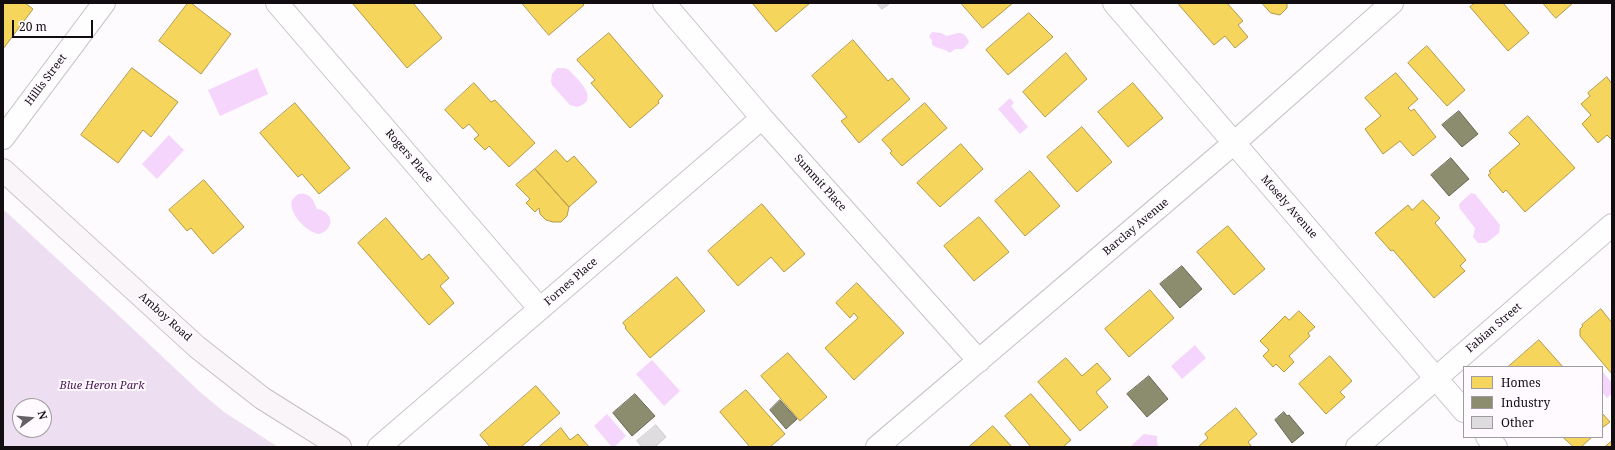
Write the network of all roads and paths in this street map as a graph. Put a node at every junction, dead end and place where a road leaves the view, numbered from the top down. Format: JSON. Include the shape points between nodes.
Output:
{"nodes":[{"id":1,"x":104,"y":3,"type":"edge"},
{"id":2,"x":277,"y":3,"type":"edge"},
{"id":3,"x":664,"y":3,"type":"edge"},
{"id":4,"x":1114,"y":3,"type":"edge"},
{"id":5,"x":1392,"y":3,"type":"edge"},
{"id":6,"x":762,"y":118,"type":"junction"},
{"id":7,"x":3,"y":138,"type":"edge"},
{"id":8,"x":1234,"y":143,"type":"junction"},
{"id":9,"x":3,"y":170,"type":"edge"},
{"id":10,"x":1612,"y":225,"type":"edge"},
{"id":11,"x":540,"y":309,"type":"junction"},
{"id":12,"x":979,"y":361,"type":"junction"},
{"id":13,"x":1436,"y":379,"type":"junction"},
{"id":14,"x":1463,"y":410,"type":"edge"},
{"id":15,"x":1488,"y":438,"type":"edge"},
{"id":16,"x":340,"y":447,"type":"edge"},
{"id":17,"x":379,"y":447,"type":"edge"},
{"id":18,"x":877,"y":447,"type":"edge"},
{"id":19,"x":1357,"y":447,"type":"edge"},
{"id":20,"x":1496,"y":447,"type":"edge"}],
"edges":[{"from":1,"to":7,"type":"street","name":"Hillis Street"},
{"from":2,"to":11,"type":"street","name":"Rogers Place"},
{"from":3,"to":6,"type":"street","name":"Summit Place"},
{"from":4,"to":8,"type":"street","name":"Mosely Avenue"},
{"from":5,"to":8,"type":"street","name":"Barclay Avenue"},
{"from":6,"to":11,"type":"street","name":"Fornes Place"},
{"from":6,"to":12,"type":"street","name":"Summit Place"},
{"from":8,"to":12,"type":"street","name":"Barclay Avenue"},
{"from":8,"to":13,"type":"street","name":"Mosely Avenue"},
{"from":9,"to":16,"type":"main road","name":"Amboy Road","via":[[197,347],[262,398]]},
{"from":10,"to":13,"type":"street","name":"Fabian Street"},
{"from":11,"to":17,"type":"street","name":"Fornes Place"},
{"from":12,"to":18,"type":"street","name":"Barclay Avenue"},
{"from":13,"to":14,"type":"street","name":"Mosely Avenue"},
{"from":13,"to":19,"type":"street","name":"Fabian Street"},
{"from":15,"to":20,"type":"street"}]}
